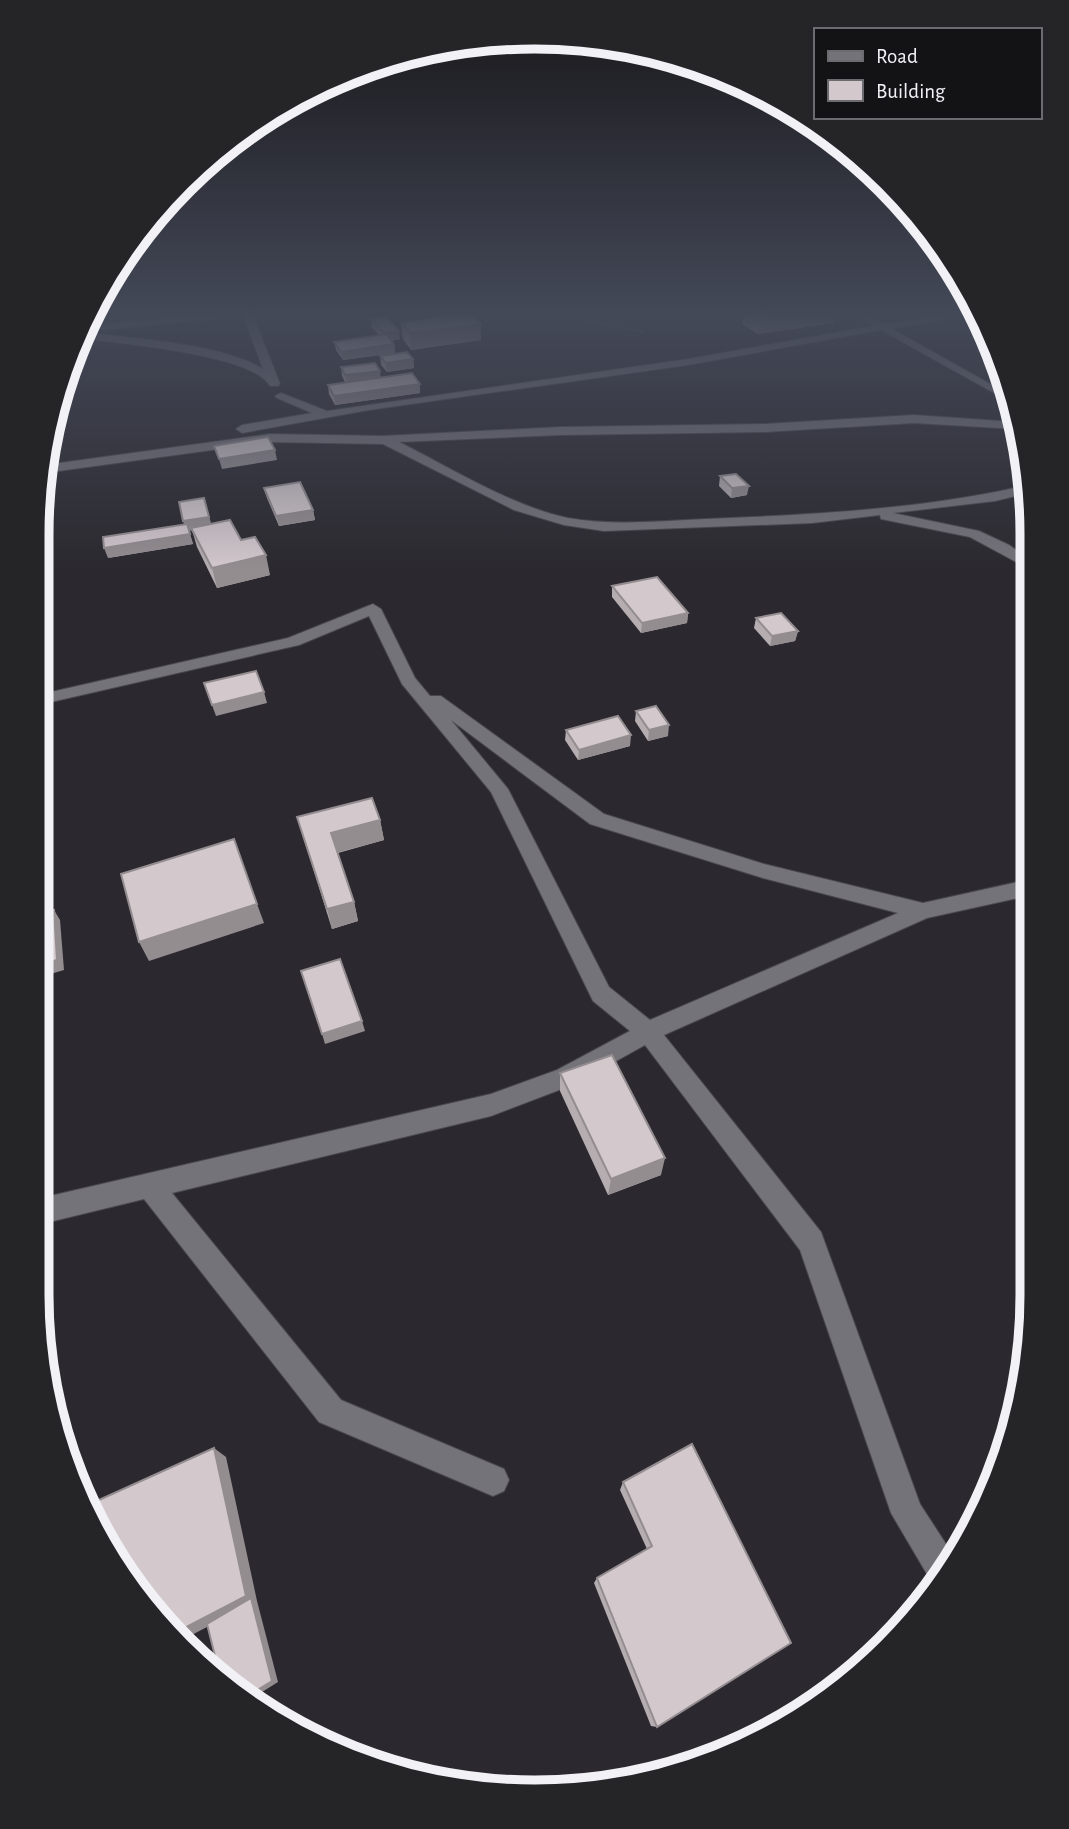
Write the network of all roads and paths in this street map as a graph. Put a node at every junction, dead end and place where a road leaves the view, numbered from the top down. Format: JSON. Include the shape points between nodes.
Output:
{"nodes":[{"id":1,"x":281,"y":400,"type":"edge"},
{"id":2,"x":292,"y":400,"type":"edge"},
{"id":3,"x":427,"y":400,"type":"edge"},
{"id":4,"x":327,"y":415,"type":"junction"},
{"id":5,"x":282,"y":421,"type":"junction"},
{"id":6,"x":354,"y":424,"type":"dead end"},
{"id":7,"x":1007,"y":425,"type":"edge"},
{"id":8,"x":367,"y":428,"type":"dead end"},
{"id":9,"x":307,"y":437,"type":"junction"},
{"id":10,"x":385,"y":440,"type":"junction"},
{"id":11,"x":176,"y":449,"type":"junction"},
{"id":12,"x":54,"y":468,"type":"edge"},
{"id":13,"x":1018,"y":492,"type":"edge"},
{"id":14,"x":870,"y":513,"type":"junction"},
{"id":15,"x":1020,"y":559,"type":"edge"},
{"id":16,"x":408,"y":680,"type":"junction"},
{"id":17,"x":49,"y":697,"type":"edge"},
{"id":18,"x":1020,"y":890,"type":"edge"},
{"id":19,"x":1006,"y":893,"type":"junction"},
{"id":20,"x":1020,"y":899,"type":"edge"},
{"id":21,"x":923,"y":911,"type":"junction"},
{"id":22,"x":648,"y":1032,"type":"junction"},
{"id":23,"x":150,"y":1186,"type":"junction"},
{"id":24,"x":49,"y":1209,"type":"edge"},
{"id":25,"x":493,"y":1480,"type":"dead end"},
{"id":26,"x":939,"y":1563,"type":"edge"}],
"edges":[{"from":1,"to":5,"type":"street"},
{"from":2,"to":4,"type":"street"},
{"from":3,"to":4,"type":"street"},
{"from":4,"to":5,"type":"street"},
{"from":4,"to":6,"type":"street"},
{"from":5,"to":9,"type":"street"},
{"from":5,"to":11,"type":"street"},
{"from":7,"to":10,"type":"street","via":[[914,419]]},
{"from":8,"to":10,"type":"street"},
{"from":9,"to":10,"type":"street"},
{"from":9,"to":11,"type":"street"},
{"from":10,"to":14,"type":"street","via":[[519,507],[604,527]]},
{"from":11,"to":12,"type":"street"},
{"from":13,"to":14,"type":"street"},
{"from":14,"to":15,"type":"street","via":[[974,534]]},
{"from":16,"to":17,"type":"street","via":[[373,609],[293,642]]},
{"from":16,"to":21,"type":"street","via":[[597,819],[764,871]]},
{"from":16,"to":22,"type":"street","via":[[499,789],[601,994]]},
{"from":18,"to":19,"type":"street"},
{"from":19,"to":20,"type":"street"},
{"from":19,"to":21,"type":"street"},
{"from":21,"to":22,"type":"street"},
{"from":22,"to":23,"type":"street","via":[[566,1077],[491,1105]]},
{"from":22,"to":26,"type":"street","via":[[811,1242],[907,1513]]},
{"from":23,"to":24,"type":"street"},
{"from":23,"to":25,"type":"street","via":[[330,1411]]}]}
